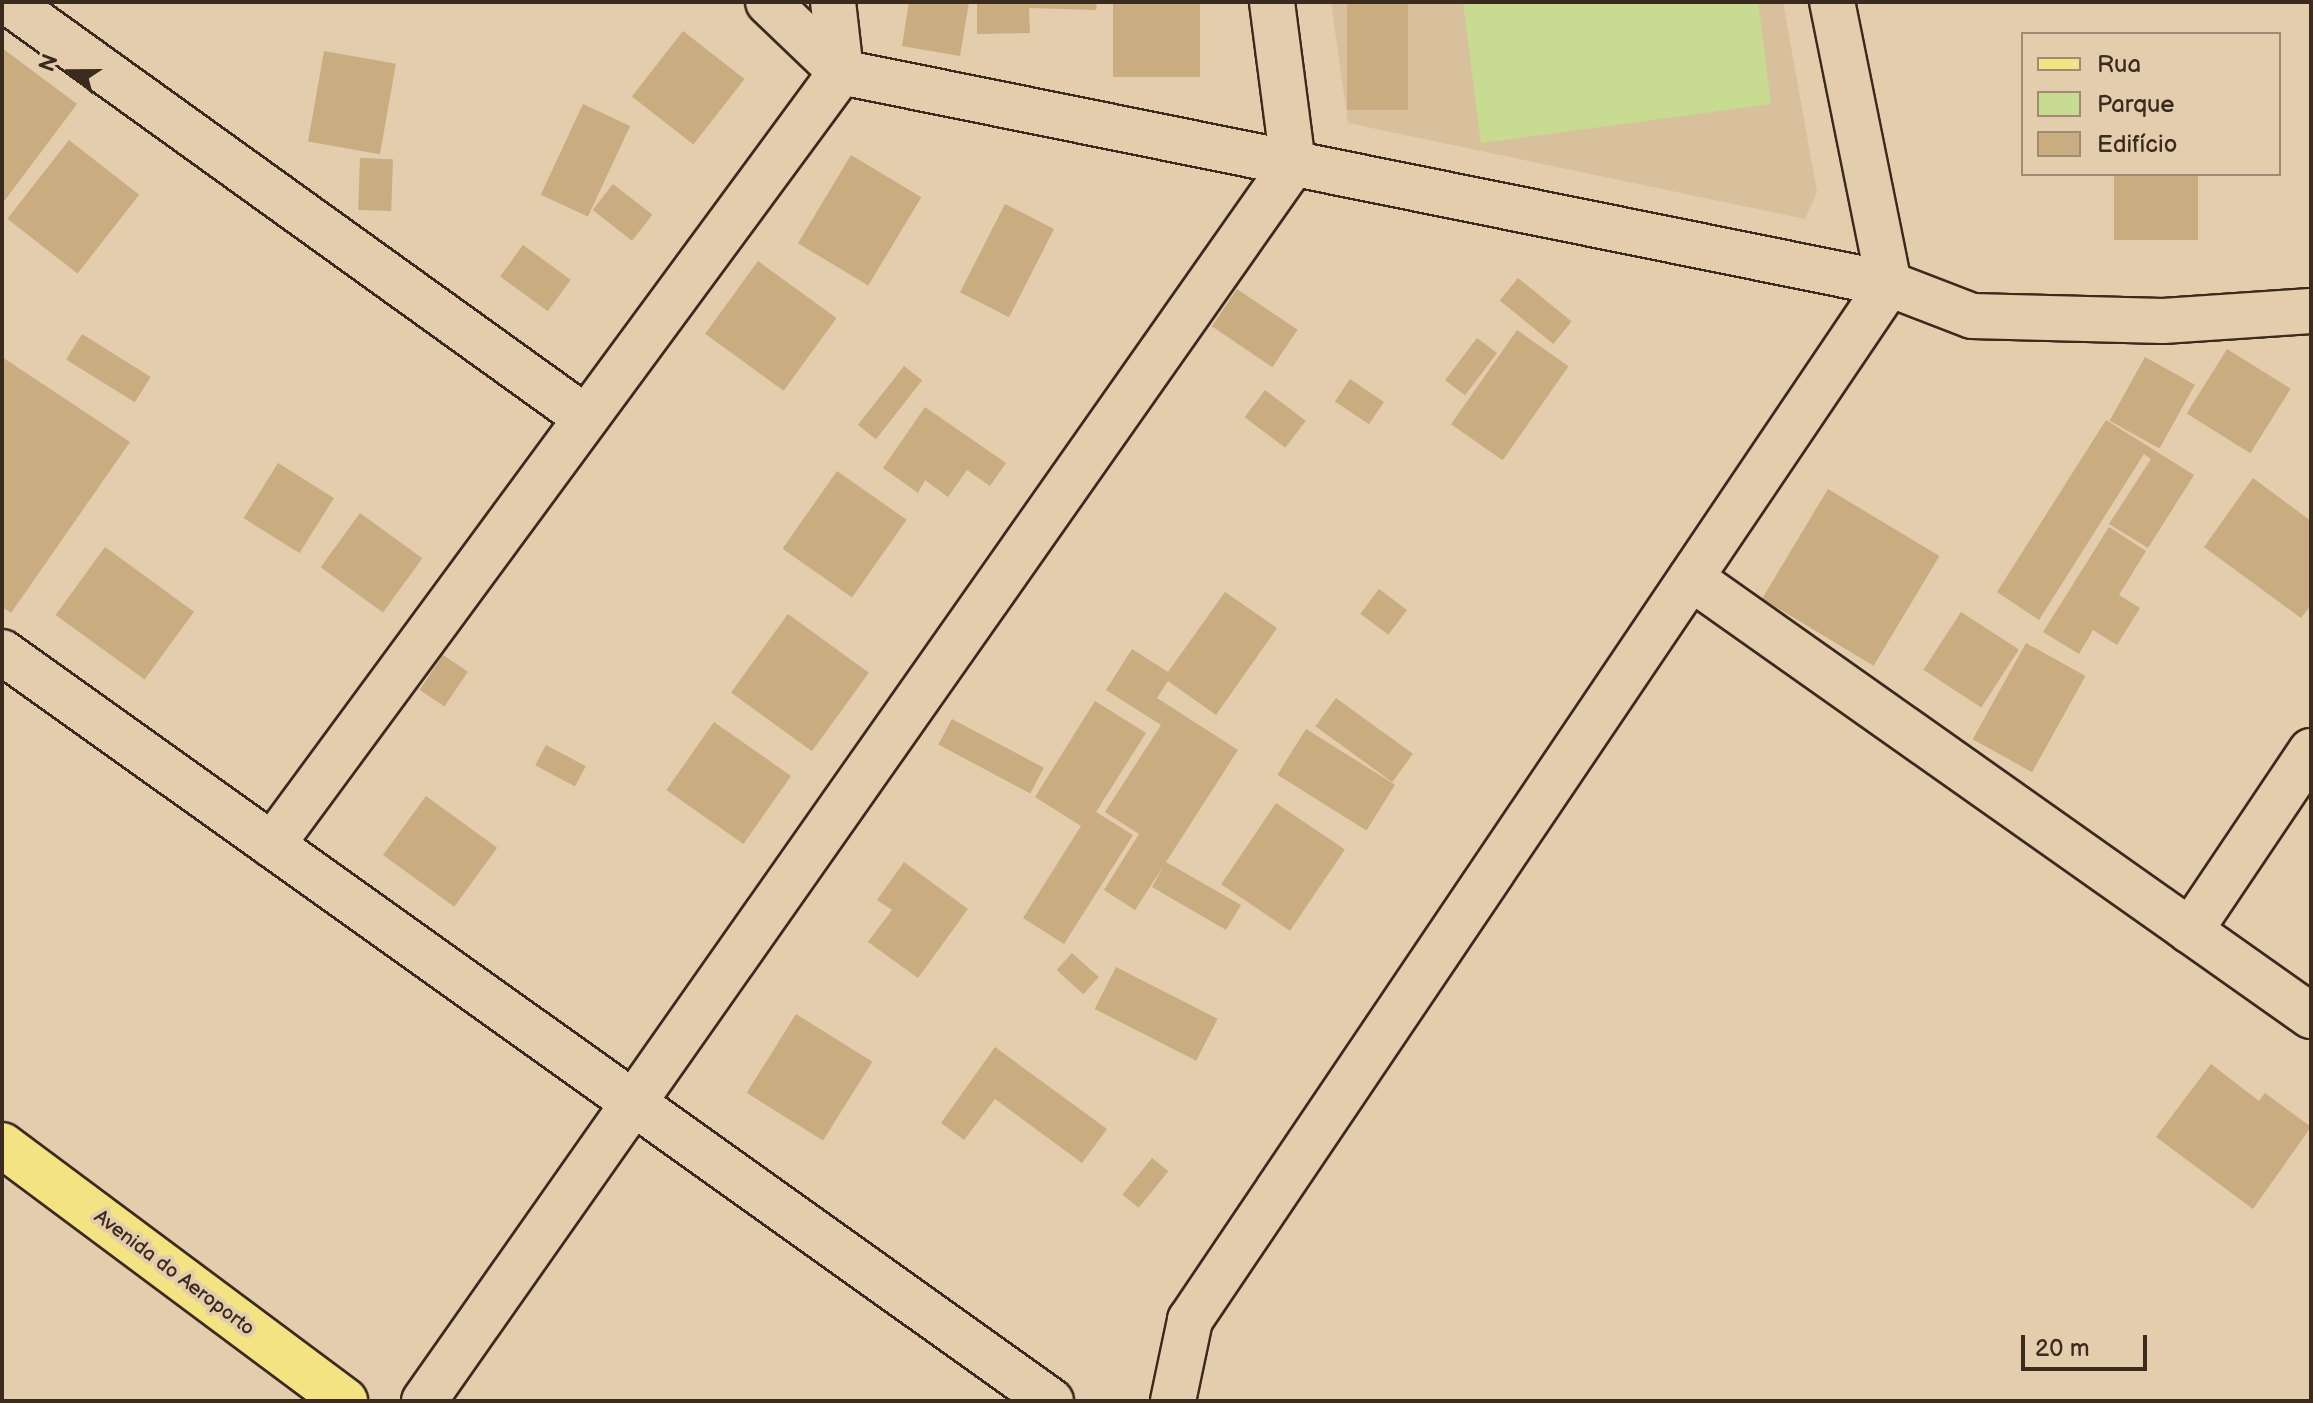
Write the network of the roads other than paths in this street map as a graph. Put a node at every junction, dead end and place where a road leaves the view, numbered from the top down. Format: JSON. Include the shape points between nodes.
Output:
{"nodes":[{"id":1,"x":8,"y":2,"type":"edge"},
{"id":2,"x":768,"y":2,"type":"edge"},
{"id":3,"x":833,"y":2,"type":"edge"},
{"id":4,"x":1272,"y":2,"type":"edge"},
{"id":5,"x":1832,"y":2,"type":"edge"},
{"id":6,"x":841,"y":72,"type":"junction"},
{"id":7,"x":1293,"y":164,"type":"junction"},
{"id":8,"x":1889,"y":284,"type":"junction"},
{"id":9,"x":2311,"y":311,"type":"edge"},
{"id":10,"x":586,"y":418,"type":"junction"},
{"id":11,"x":1691,"y":578,"type":"junction"},
{"id":12,"x":2,"y":652,"type":"edge"},
{"id":13,"x":2311,"y":751,"type":"edge"},
{"id":14,"x":272,"y":845,"type":"junction"},
{"id":15,"x":2190,"y":931,"type":"junction"},
{"id":16,"x":2311,"y":1016,"type":"edge"},
{"id":17,"x":634,"y":1103,"type":"junction"},
{"id":18,"x":2,"y":1145,"type":"edge"},
{"id":19,"x":345,"y":1401,"type":"edge"},
{"id":20,"x":424,"y":1401,"type":"edge"},
{"id":21,"x":1051,"y":1401,"type":"edge"},
{"id":22,"x":1173,"y":1401,"type":"edge"}],
"edges":[{"from":1,"to":10,"type":"street"},
{"from":2,"to":6,"type":"street"},
{"from":3,"to":6,"type":"street"},
{"from":4,"to":7,"type":"street"},
{"from":5,"to":8,"type":"street"},
{"from":6,"to":7,"type":"street"},
{"from":6,"to":10,"type":"street"},
{"from":7,"to":8,"type":"street"},
{"from":7,"to":17,"type":"street"},
{"from":8,"to":9,"type":"street","via":[[1972,316],[2163,321]]},
{"from":8,"to":11,"type":"street"},
{"from":10,"to":14,"type":"street"},
{"from":11,"to":15,"type":"street"},
{"from":11,"to":22,"type":"street","via":[[1190,1320]]},
{"from":12,"to":14,"type":"street"},
{"from":13,"to":15,"type":"street"},
{"from":14,"to":17,"type":"street"},
{"from":15,"to":16,"type":"street"},
{"from":17,"to":20,"type":"street"},
{"from":17,"to":21,"type":"street"},
{"from":18,"to":19,"type":"main road","name":"Avenida do Aeroporto"}]}
